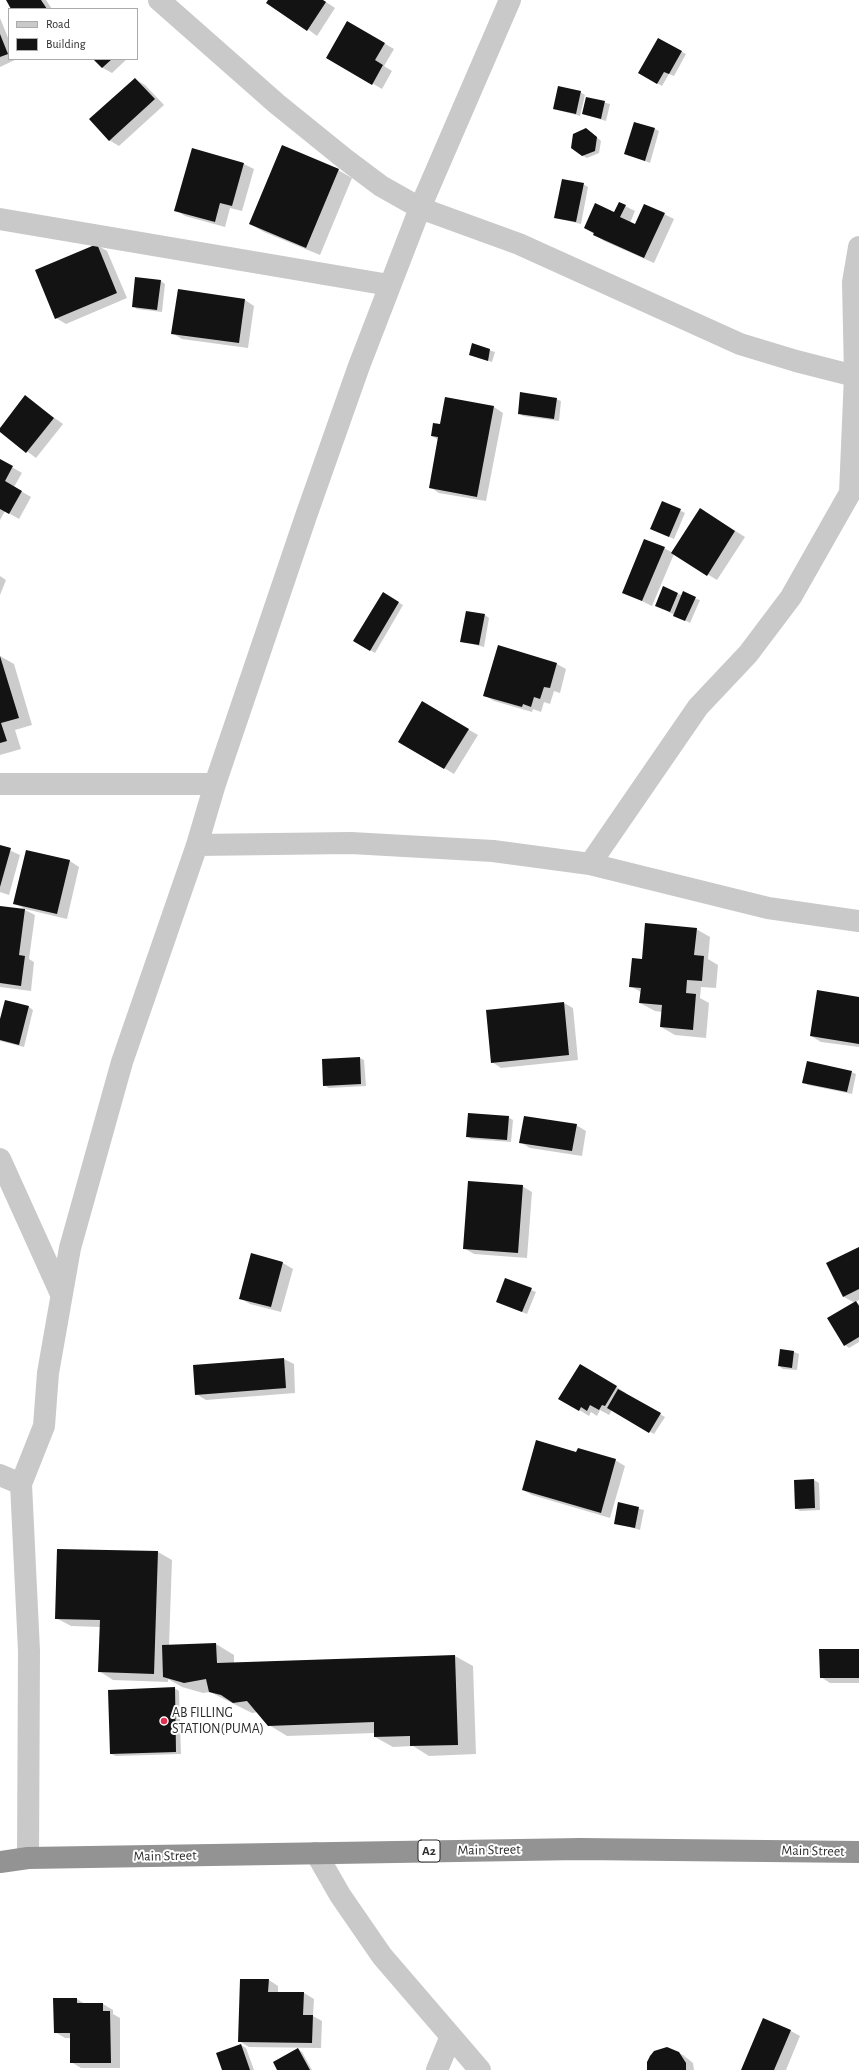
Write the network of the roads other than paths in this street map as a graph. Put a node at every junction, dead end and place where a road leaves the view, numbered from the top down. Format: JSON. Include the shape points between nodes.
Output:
{"nodes":[{"id":1,"x":159,"y":0,"type":"edge"},
{"id":2,"x":510,"y":0,"type":"edge"},
{"id":3,"x":420,"y":208,"type":"junction"},
{"id":4,"x":0,"y":219,"type":"edge"},
{"id":5,"x":859,"y":247,"type":"edge"},
{"id":6,"x":389,"y":286,"type":"junction"},
{"id":7,"x":857,"y":376,"type":"edge"},
{"id":8,"x":854,"y":492,"type":"edge"},
{"id":9,"x":0,"y":784,"type":"edge"},
{"id":10,"x":215,"y":784,"type":"junction"},
{"id":11,"x":196,"y":845,"type":"junction"},
{"id":12,"x":590,"y":864,"type":"junction"},
{"id":13,"x":859,"y":921,"type":"edge"},
{"id":14,"x":0,"y":1159,"type":"edge"},
{"id":15,"x":61,"y":1294,"type":"junction"},
{"id":16,"x":0,"y":1475,"type":"edge"},
{"id":17,"x":21,"y":1484,"type":"junction"},
{"id":18,"x":859,"y":1852,"type":"edge"},
{"id":19,"x":316,"y":1853,"type":"junction"},
{"id":20,"x":28,"y":1858,"type":"junction"},
{"id":21,"x":0,"y":1862,"type":"edge"},
{"id":22,"x":451,"y":2036,"type":"junction"},
{"id":23,"x":437,"y":2070,"type":"edge"},
{"id":24,"x":480,"y":2070,"type":"edge"}],
"edges":[{"from":1,"to":3,"type":"street","via":[[253,84],[345,159],[381,186]]},
{"from":2,"to":3,"type":"street"},
{"from":3,"to":6,"type":"street"},
{"from":3,"to":7,"type":"street","via":[[518,244],[740,344]]},
{"from":4,"to":6,"type":"street"},
{"from":5,"to":7,"type":"street","via":[[853,282]]},
{"from":6,"to":10,"type":"street","via":[[306,516]]},
{"from":7,"to":8,"type":"street"},
{"from":8,"to":12,"type":"street","via":[[791,596],[748,654],[698,707]]},
{"from":9,"to":10,"type":"street"},
{"from":10,"to":11,"type":"street"},
{"from":11,"to":12,"type":"street","via":[[418,846],[493,851]]},
{"from":11,"to":15,"type":"street","via":[[122,1062],[70,1248]]},
{"from":12,"to":13,"type":"street","via":[[768,908]]},
{"from":14,"to":15,"type":"street"},
{"from":15,"to":17,"type":"street","via":[[48,1373],[44,1426]]},
{"from":16,"to":17,"type":"street"},
{"from":17,"to":20,"type":"street","via":[[29,1650]]},
{"from":18,"to":19,"type":"highway","name":"Main Street","number":"A2","via":[[580,1849]]},
{"from":19,"to":20,"type":"highway","name":"Main Street","number":"A2"},
{"from":19,"to":22,"type":"street","via":[[340,1895],[382,1956]]},
{"from":20,"to":21,"type":"highway","name":"Main Street","number":"A2"},
{"from":22,"to":23,"type":"street"},
{"from":22,"to":24,"type":"street"}]}
